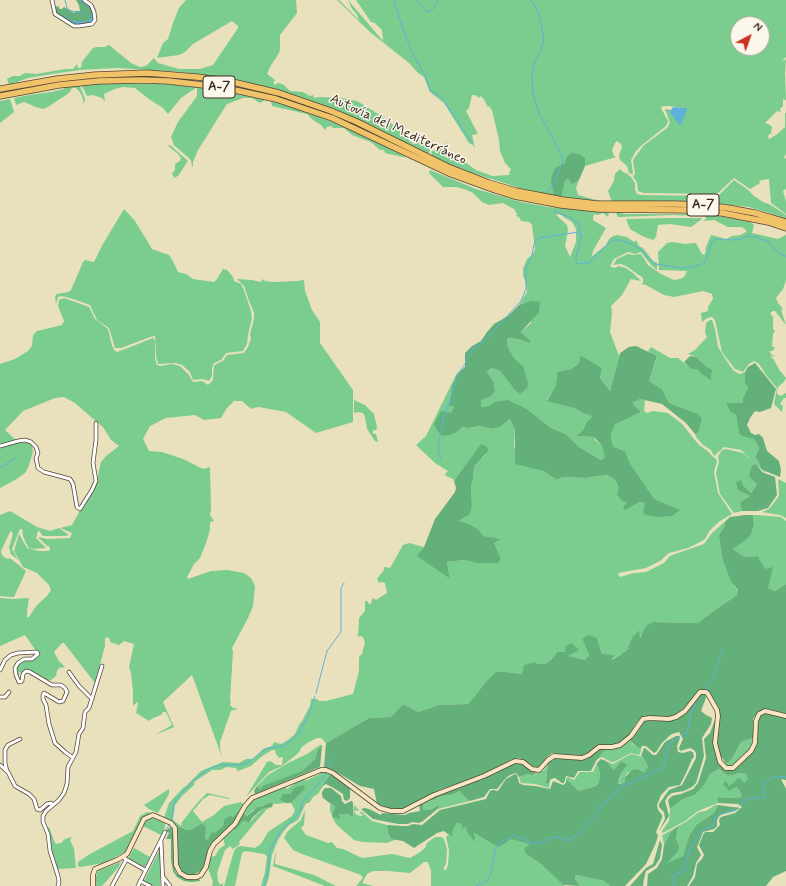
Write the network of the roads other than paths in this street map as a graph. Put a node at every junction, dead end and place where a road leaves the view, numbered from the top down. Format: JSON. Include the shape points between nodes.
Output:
{"nodes":[{"id":1,"x":52,"y":0,"type":"edge"},
{"id":2,"x":84,"y":0,"type":"edge"},
{"id":3,"x":0,"y":89,"type":"edge"},
{"id":4,"x":0,"y":96,"type":"edge"},
{"id":5,"x":542,"y":199,"type":"junction"},
{"id":6,"x":618,"y":207,"type":"junction"},
{"id":7,"x":786,"y":222,"type":"edge"},
{"id":8,"x":786,"y":229,"type":"edge"},
{"id":9,"x":96,"y":423,"type":"dead end"},
{"id":10,"x":0,"y":446,"type":"edge"},
{"id":11,"x":102,"y":666,"type":"dead end"},
{"id":12,"x":0,"y":670,"type":"edge"},
{"id":13,"x":69,"y":672,"type":"dead end"},
{"id":14,"x":9,"y":692,"type":"dead end"},
{"id":15,"x":0,"y":697,"type":"edge"},
{"id":16,"x":92,"y":699,"type":"junction"},
{"id":17,"x":786,"y":716,"type":"edge"},
{"id":18,"x":20,"y":739,"type":"dead end"},
{"id":19,"x":72,"y":757,"type":"junction"},
{"id":20,"x":0,"y":765,"type":"edge"},
{"id":21,"x":8,"y":772,"type":"junction"},
{"id":22,"x":52,"y":806,"type":"junction"},
{"id":23,"x":165,"y":832,"type":"dead end"},
{"id":24,"x":161,"y":840,"type":"junction"},
{"id":25,"x":124,"y":860,"type":"junction"},
{"id":26,"x":145,"y":870,"type":"junction"},
{"id":27,"x":162,"y":876,"type":"junction"},
{"id":28,"x":140,"y":881,"type":"junction"},
{"id":29,"x":58,"y":886,"type":"edge"},
{"id":30,"x":92,"y":886,"type":"edge"},
{"id":31,"x":112,"y":886,"type":"edge"},
{"id":32,"x":138,"y":886,"type":"edge"},
{"id":33,"x":150,"y":886,"type":"edge"},
{"id":34,"x":163,"y":886,"type":"edge"},
{"id":35,"x":170,"y":886,"type":"edge"}],
"edges":[{"from":1,"to":2,"type":"street","via":[[55,14],[74,26],[92,24],[95,20],[91,5]]},
{"from":3,"to":5,"type":"highway","name":"Autovía del Mediterráneo","number":"A-7","via":[[57,79],[147,73],[228,81],[279,93],[331,111],[448,167]]},
{"from":4,"to":5,"type":"highway","name":"Autovía del Mediterráneo","number":"A-7","via":[[59,85],[99,81],[168,81],[221,87],[276,99],[332,118],[451,174],[495,190]]},
{"from":5,"to":6,"type":"highway","name":"Autovía del Mediterráneo","number":"A-7","via":[[580,208]]},
{"from":6,"to":7,"type":"highway","name":"Autovía del Mediterráneo","number":"A-7","via":[[704,205],[755,213]]},
{"from":6,"to":8,"type":"highway","name":"Autovía del Mediterráneo","number":"A-7","via":[[722,213]]},
{"from":9,"to":10,"type":"street","via":[[93,463],[96,481],[80,509],[77,507],[70,479],[38,468],[38,453],[31,442],[25,440]]},
{"from":11,"to":16,"type":"street"},
{"from":12,"to":19,"type":"street","via":[[5,660],[12,655],[36,652],[38,654],[32,659],[18,662],[16,674],[19,682],[26,671],[52,685],[61,685],[65,688],[67,692],[63,701],[59,702],[44,693],[43,695],[55,743]]},
{"from":13,"to":16,"type":"street"},
{"from":14,"to":15,"type":"street","via":[[6,697]]},
{"from":16,"to":19,"type":"street","via":[[85,712],[83,728]]},
{"from":17,"to":25,"type":"street","via":[[765,711],[759,714],[756,721],[755,743],[751,751],[733,768],[726,768],[720,762],[715,742],[717,710],[708,694],[703,692],[676,717],[643,720],[631,736],[620,745],[599,747],[582,758],[554,756],[539,770],[515,761],[403,811],[380,808],[333,773],[326,770],[317,771],[257,795],[248,802],[235,824],[214,844],[206,867],[197,877],[188,878],[177,869],[175,828],[157,816],[150,815],[144,819]]},
{"from":18,"to":21,"type":"street","via":[[8,745],[5,750]]},
{"from":19,"to":22,"type":"street","via":[[64,793]]},
{"from":20,"to":21,"type":"street"},
{"from":21,"to":22,"type":"street","via":[[14,786],[34,799],[37,809],[40,810],[50,803]]},
{"from":22,"to":29,"type":"street","via":[[43,816],[43,822],[58,876]]},
{"from":23,"to":24,"type":"street"},
{"from":24,"to":26,"type":"street"},
{"from":24,"to":27,"type":"street"},
{"from":25,"to":26,"type":"street"},
{"from":25,"to":30,"type":"street","via":[[95,869]]},
{"from":25,"to":31,"type":"street"},
{"from":26,"to":28,"type":"street"},
{"from":27,"to":34,"type":"street"},
{"from":27,"to":35,"type":"street"},
{"from":28,"to":32,"type":"street"},
{"from":28,"to":33,"type":"street"}]}
